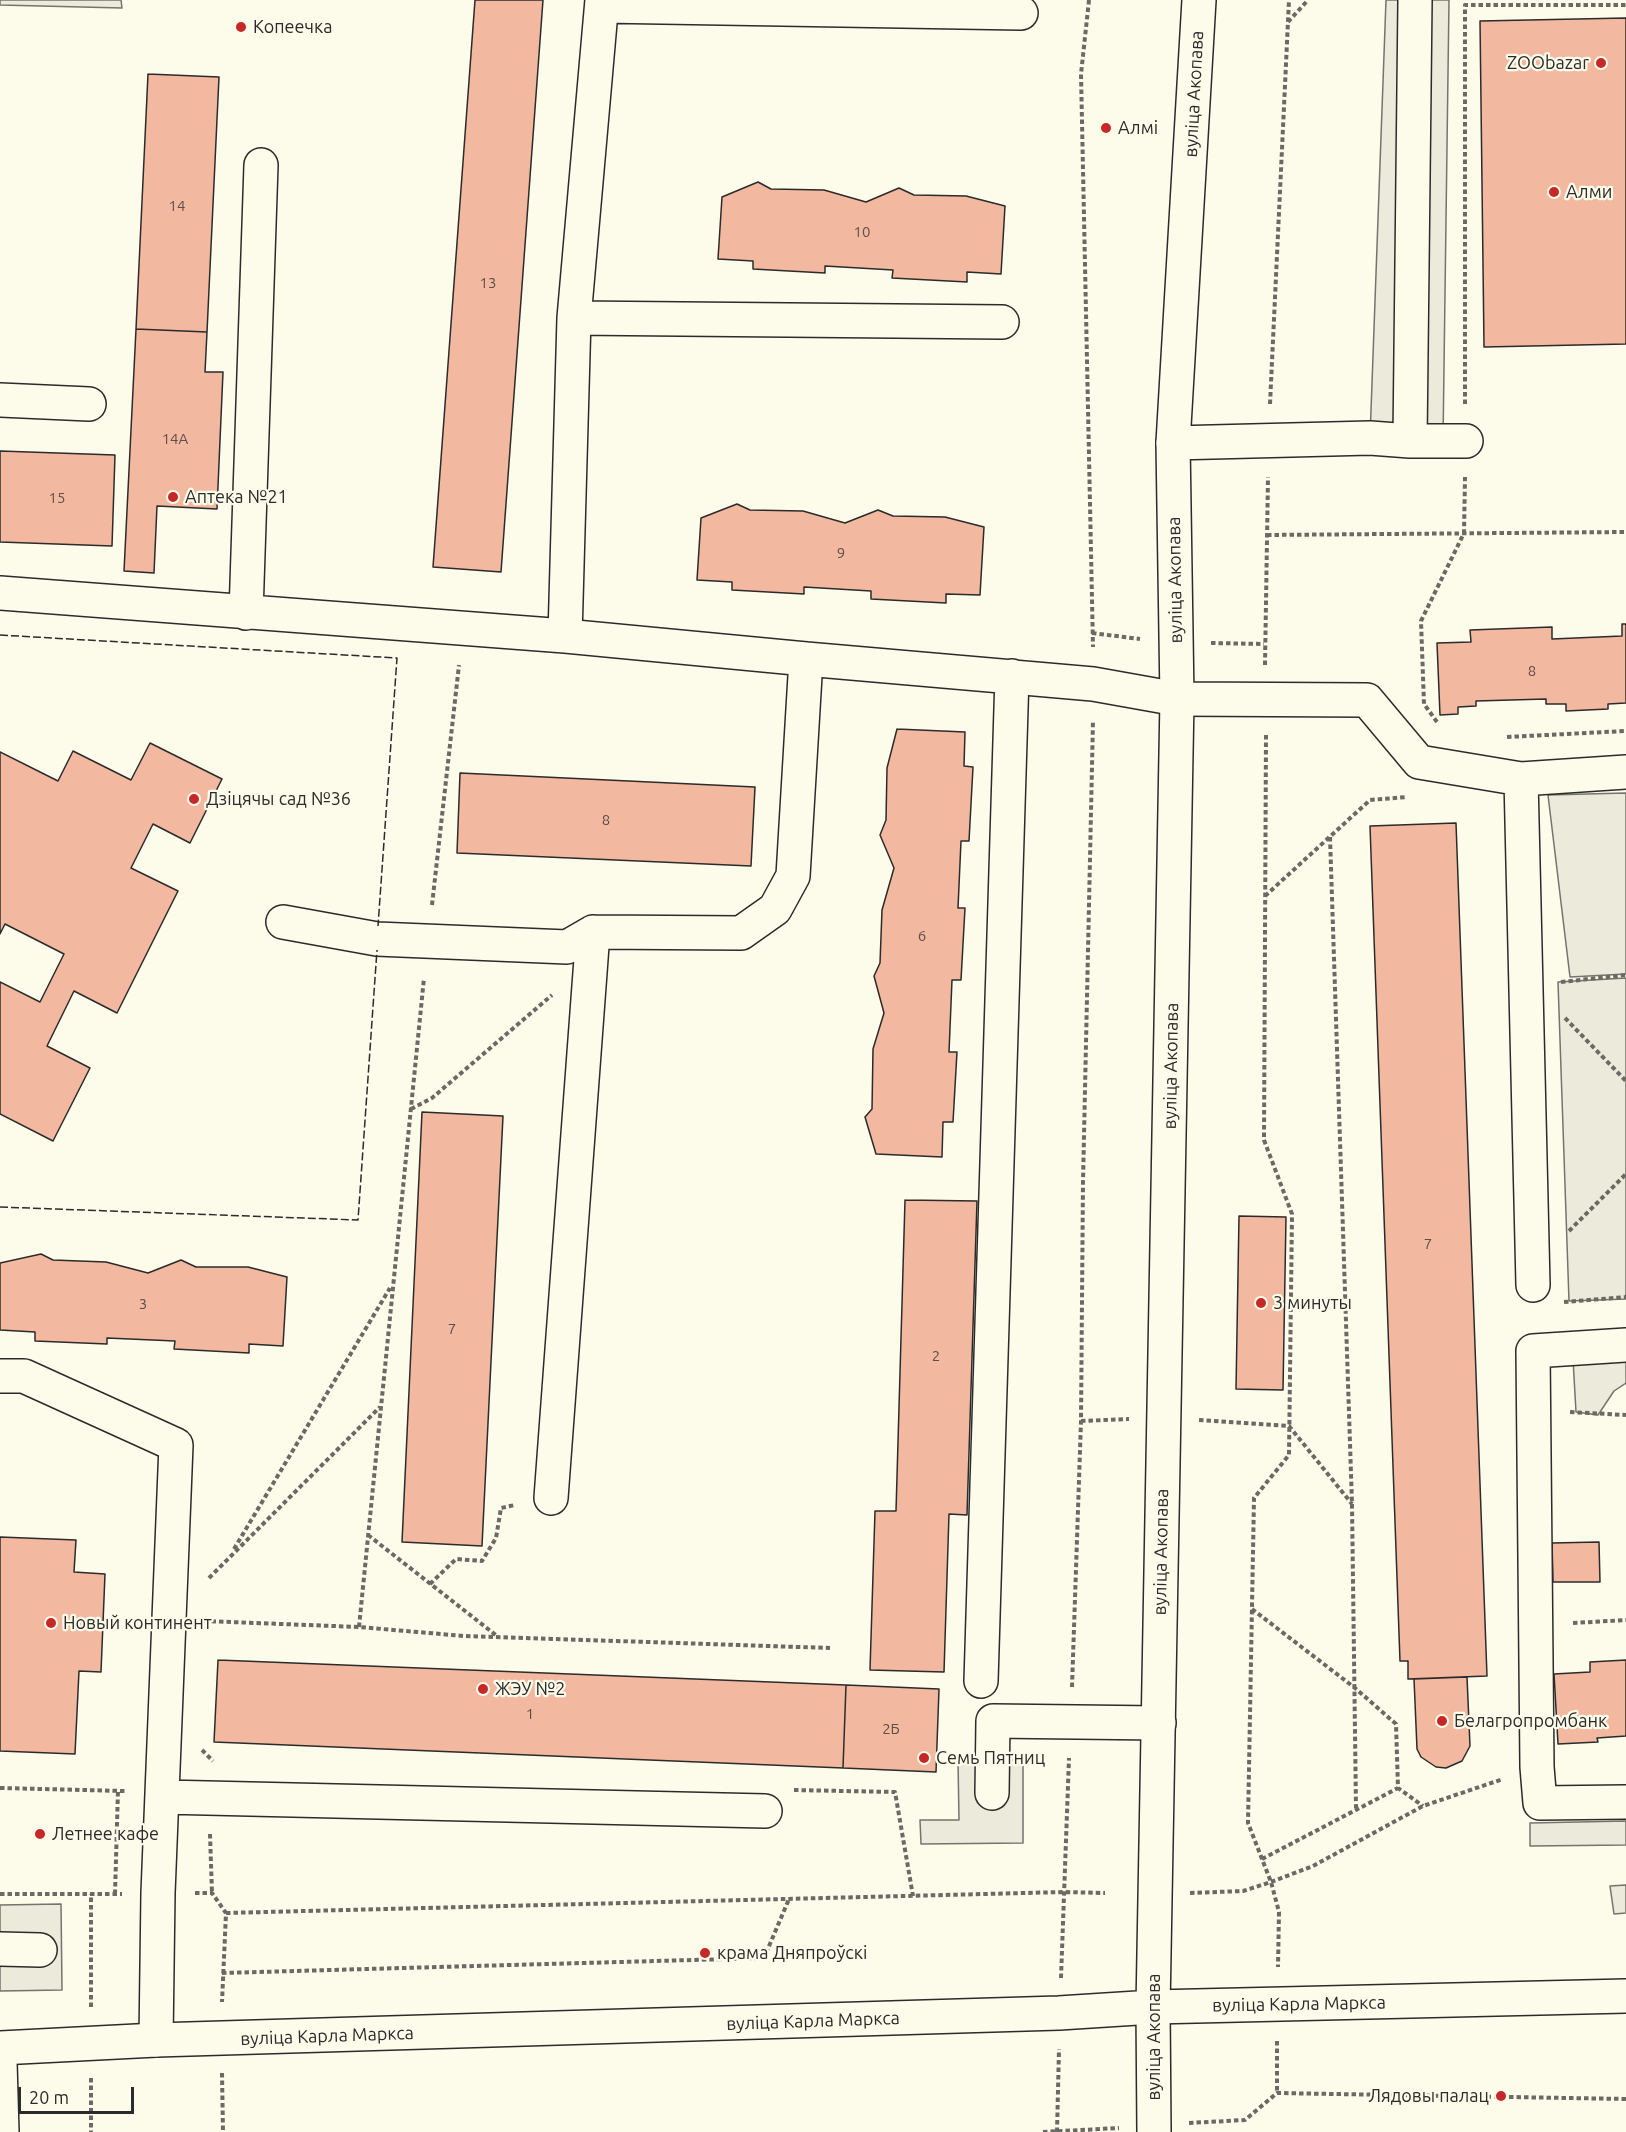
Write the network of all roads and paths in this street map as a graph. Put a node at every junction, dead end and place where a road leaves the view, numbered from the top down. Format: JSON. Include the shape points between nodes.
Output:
{"nodes":[{"id":1,"x":1089,"y":0,"type":"edge"},
{"id":2,"x":1199,"y":0,"type":"edge"},
{"id":3,"x":1289,"y":0,"type":"edge"},
{"id":4,"x":1308,"y":0,"type":"edge"},
{"id":5,"x":1415,"y":0,"type":"edge"},
{"id":6,"x":602,"y":3,"type":"edge"},
{"id":7,"x":1626,"y":5,"type":"edge"},
{"id":8,"x":1021,"y":13,"type":"dead end"},
{"id":9,"x":1288,"y":22,"type":"junction"},
{"id":10,"x":261,"y":165,"type":"dead end"},
{"id":11,"x":574,"y":318,"type":"junction"},
{"id":12,"x":1002,"y":322,"type":"dead end"},
{"id":13,"x":0,"y":400,"type":"edge"},
{"id":14,"x":89,"y":404,"type":"dead end"},
{"id":15,"x":1269,"y":440,"type":"junction"},
{"id":16,"x":1410,"y":441,"type":"junction"},
{"id":17,"x":1466,"y":441,"type":"junction"},
{"id":18,"x":1173,"y":443,"type":"junction"},
{"id":19,"x":1626,"y":532,"type":"edge"},
{"id":20,"x":1267,"y":534,"type":"junction"},
{"id":21,"x":1464,"y":534,"type":"junction"},
{"id":22,"x":0,"y":593,"type":"edge"},
{"id":23,"x":246,"y":613,"type":"junction"},
{"id":24,"x":464,"y":628,"type":"junction"},
{"id":25,"x":1092,"y":633,"type":"junction"},
{"id":26,"x":566,"y":636,"type":"junction"},
{"id":27,"x":1144,"y":639,"type":"dead end"},
{"id":28,"x":1209,"y":643,"type":"dead end"},
{"id":29,"x":1264,"y":644,"type":"junction"},
{"id":30,"x":806,"y":659,"type":"junction"},
{"id":31,"x":1012,"y":676,"type":"junction"},
{"id":32,"x":1093,"y":684,"type":"junction"},
{"id":33,"x":1177,"y":699,"type":"junction"},
{"id":34,"x":1266,"y":700,"type":"junction"},
{"id":35,"x":1626,"y":731,"type":"edge"},
{"id":36,"x":1443,"y":732,"type":"dead end"},
{"id":37,"x":1501,"y":738,"type":"dead end"},
{"id":38,"x":1626,"y":772,"type":"edge"},
{"id":39,"x":1521,"y":779,"type":"junction"},
{"id":40,"x":1411,"y":797,"type":"dead end"},
{"id":41,"x":1330,"y":836,"type":"junction"},
{"id":42,"x":1265,"y":896,"type":"junction"},
{"id":43,"x":283,"y":922,"type":"dead end"},
{"id":44,"x":427,"y":941,"type":"junction"},
{"id":45,"x":592,"y":947,"type":"junction"},
{"id":46,"x":1626,"y":975,"type":"edge"},
{"id":47,"x":1525,"y":987,"type":"junction"},
{"id":48,"x":1564,"y":1017,"type":"dead end"},
{"id":49,"x":1626,"y":1081,"type":"edge"},
{"id":50,"x":410,"y":1109,"type":"junction"},
{"id":51,"x":392,"y":1285,"type":"junction"},
{"id":52,"x":1533,"y":1285,"type":"dead end"},
{"id":53,"x":1626,"y":1345,"type":"edge"},
{"id":54,"x":0,"y":1376,"type":"edge"},
{"id":55,"x":380,"y":1407,"type":"junction"},
{"id":56,"x":1289,"y":1426,"type":"junction"},
{"id":57,"x":551,"y":1498,"type":"dead end"},
{"id":58,"x":1352,"y":1504,"type":"junction"},
{"id":59,"x":501,"y":1508,"type":"dead end"},
{"id":60,"x":368,"y":1535,"type":"junction"},
{"id":61,"x":231,"y":1554,"type":"junction"},
{"id":62,"x":203,"y":1584,"type":"dead end"},
{"id":63,"x":430,"y":1584,"type":"junction"},
{"id":64,"x":1252,"y":1609,"type":"junction"},
{"id":65,"x":170,"y":1620,"type":"junction"},
{"id":66,"x":1626,"y":1620,"type":"edge"},
{"id":67,"x":1574,"y":1623,"type":"dead end"},
{"id":68,"x":358,"y":1627,"type":"junction"},
{"id":69,"x":497,"y":1636,"type":"junction"},
{"id":70,"x":830,"y":1648,"type":"dead end"},
{"id":71,"x":981,"y":1681,"type":"dead end"},
{"id":72,"x":1355,"y":1688,"type":"junction"},
{"id":73,"x":1071,"y":1723,"type":"junction"},
{"id":74,"x":1159,"y":1723,"type":"junction"},
{"id":75,"x":201,"y":1749,"type":"dead end"},
{"id":76,"x":215,"y":1763,"type":"dead end"},
{"id":77,"x":1537,"y":1767,"type":"junction"},
{"id":78,"x":0,"y":1788,"type":"edge"},
{"id":79,"x":1398,"y":1788,"type":"junction"},
{"id":80,"x":117,"y":1790,"type":"junction"},
{"id":81,"x":789,"y":1790,"type":"dead end"},
{"id":82,"x":992,"y":1793,"type":"dead end"},
{"id":83,"x":164,"y":1794,"type":"junction"},
{"id":84,"x":1626,"y":1802,"type":"edge"},
{"id":85,"x":1423,"y":1806,"type":"junction"},
{"id":86,"x":1356,"y":1808,"type":"junction"},
{"id":87,"x":765,"y":1811,"type":"dead end"},
{"id":88,"x":1262,"y":1859,"type":"junction"},
{"id":89,"x":1271,"y":1882,"type":"junction"},
{"id":90,"x":1064,"y":1892,"type":"junction"},
{"id":91,"x":1105,"y":1893,"type":"dead end"},
{"id":92,"x":1189,"y":1893,"type":"dead end"},
{"id":93,"x":115,"y":1894,"type":"dead end"},
{"id":94,"x":913,"y":1896,"type":"junction"},
{"id":95,"x":789,"y":1899,"type":"junction"},
{"id":96,"x":226,"y":1913,"type":"dead end"},
{"id":97,"x":0,"y":1949,"type":"edge"},
{"id":98,"x":40,"y":1950,"type":"dead end"},
{"id":99,"x":222,"y":1973,"type":"dead end"},
{"id":100,"x":1626,"y":1996,"type":"edge"},
{"id":101,"x":1153,"y":2007,"type":"junction"},
{"id":102,"x":156,"y":2040,"type":"junction"},
{"id":103,"x":0,"y":2048,"type":"edge"},
{"id":104,"x":0,"y":2062,"type":"edge"},
{"id":105,"x":1626,"y":2099,"type":"edge"},
{"id":106,"x":1245,"y":2120,"type":"dead end"},
{"id":107,"x":2,"y":2132,"type":"edge"},
{"id":108,"x":1043,"y":2132,"type":"edge"},
{"id":109,"x":1057,"y":2132,"type":"edge"},
{"id":110,"x":1154,"y":2132,"type":"edge"}],
"edges":[{"from":1,"to":25,"type":"path","via":[[1082,74]]},
{"from":2,"to":18,"type":"main road","name":"вуліца Акопава"},
{"from":3,"to":9,"type":"path"},
{"from":4,"to":9,"type":"path"},
{"from":5,"to":16,"type":"main road"},
{"from":6,"to":8,"type":"main road"},
{"from":6,"to":11,"type":"main road"},
{"from":7,"to":17,"type":"path","via":[[1465,5]]},
{"from":9,"to":15,"type":"path"},
{"from":10,"to":23,"type":"main road"},
{"from":11,"to":12,"type":"main road"},
{"from":11,"to":26,"type":"main road"},
{"from":13,"to":14,"type":"main road"},
{"from":15,"to":16,"type":"main road"},
{"from":15,"to":18,"type":"main road"},
{"from":15,"to":20,"type":"path"},
{"from":16,"to":17,"type":"main road"},
{"from":17,"to":21,"type":"path"},
{"from":18,"to":33,"type":"main road","name":"вуліца Акопава"},
{"from":19,"to":21,"type":"path"},
{"from":20,"to":21,"type":"path"},
{"from":20,"to":29,"type":"path"},
{"from":21,"to":36,"type":"path","via":[[1421,621],[1424,704]]},
{"from":22,"to":23,"type":"main road"},
{"from":23,"to":24,"type":"main road"},
{"from":24,"to":26,"type":"main road"},
{"from":24,"to":44,"type":"path"},
{"from":25,"to":27,"type":"path"},
{"from":25,"to":32,"type":"path"},
{"from":26,"to":30,"type":"main road"},
{"from":28,"to":29,"type":"path"},
{"from":29,"to":34,"type":"path"},
{"from":30,"to":31,"type":"main road"},
{"from":30,"to":45,"type":"main road","via":[[793,876],[775,909],[741,933]]},
{"from":31,"to":32,"type":"main road"},
{"from":31,"to":71,"type":"main road"},
{"from":32,"to":33,"type":"main road"},
{"from":32,"to":73,"type":"path","via":[[1081,1421]]},
{"from":33,"to":34,"type":"main road"},
{"from":33,"to":74,"type":"main road","name":"вуліца Акопава"},
{"from":34,"to":39,"type":"main road","via":[[1367,700],[1419,762]]},
{"from":34,"to":42,"type":"path"},
{"from":35,"to":37,"type":"path"},
{"from":38,"to":39,"type":"main road"},
{"from":39,"to":47,"type":"main road"},
{"from":40,"to":41,"type":"path","via":[[1370,800]]},
{"from":41,"to":42,"type":"path"},
{"from":41,"to":58,"type":"path"},
{"from":42,"to":56,"type":"path","via":[[1264,1140],[1292,1214]]},
{"from":43,"to":44,"type":"main road","via":[[377,939]]},
{"from":44,"to":45,"type":"main road"},
{"from":44,"to":50,"type":"path"},
{"from":45,"to":50,"type":"path","via":[[432,1098]]},
{"from":45,"to":57,"type":"main road"},
{"from":46,"to":47,"type":"path"},
{"from":47,"to":52,"type":"main road"},
{"from":48,"to":49,"type":"path"},
{"from":50,"to":51,"type":"path"},
{"from":51,"to":55,"type":"path"},
{"from":51,"to":61,"type":"path"},
{"from":53,"to":77,"type":"main road","via":[[1533,1351]]},
{"from":54,"to":65,"type":"main road","via":[[24,1376],[176,1445]]},
{"from":55,"to":60,"type":"path"},
{"from":55,"to":61,"type":"path"},
{"from":56,"to":58,"type":"path"},
{"from":56,"to":64,"type":"path","via":[[1289,1455],[1254,1498]]},
{"from":58,"to":72,"type":"path"},
{"from":59,"to":63,"type":"path","via":[[496,1538],[482,1561],[456,1559]]},
{"from":60,"to":63,"type":"path"},
{"from":60,"to":68,"type":"path"},
{"from":61,"to":62,"type":"path"},
{"from":63,"to":69,"type":"path"},
{"from":64,"to":72,"type":"path"},
{"from":64,"to":88,"type":"path","via":[[1248,1823]]},
{"from":65,"to":68,"type":"path"},
{"from":65,"to":83,"type":"main road"},
{"from":66,"to":67,"type":"path"},
{"from":68,"to":69,"type":"path"},
{"from":69,"to":70,"type":"path"},
{"from":72,"to":79,"type":"path","via":[[1396,1724]]},
{"from":72,"to":86,"type":"path"},
{"from":73,"to":74,"type":"main road"},
{"from":73,"to":82,"type":"main road","via":[[993,1721]]},
{"from":73,"to":90,"type":"path"},
{"from":74,"to":101,"type":"main road","name":"вуліца Акопава"},
{"from":75,"to":76,"type":"path"},
{"from":77,"to":84,"type":"main road","via":[[1540,1803]]},
{"from":77,"to":85,"type":"path"},
{"from":78,"to":80,"type":"path"},
{"from":79,"to":85,"type":"path"},
{"from":79,"to":86,"type":"path"},
{"from":80,"to":83,"type":"path"},
{"from":80,"to":93,"type":"path"},
{"from":81,"to":94,"type":"path","via":[[896,1792]]},
{"from":83,"to":87,"type":"main road"},
{"from":83,"to":102,"type":"main road"},
{"from":85,"to":89,"type":"path","via":[[1313,1866]]},
{"from":86,"to":88,"type":"path"},
{"from":88,"to":89,"type":"path"},
{"from":89,"to":92,"type":"path","via":[[1243,1891]]},
{"from":90,"to":91,"type":"path"},
{"from":90,"to":94,"type":"path"},
{"from":94,"to":95,"type":"path"},
{"from":95,"to":96,"type":"path"},
{"from":95,"to":99,"type":"path","via":[[764,1958]]},
{"from":97,"to":98,"type":"main road"},
{"from":100,"to":101,"type":"main road","name":"вуліца Карла Маркса"},
{"from":101,"to":102,"type":"main road","name":"вуліца Карла Маркса","via":[[1047,2014]]},
{"from":101,"to":110,"type":"main road","name":"вуліца Акопава"},
{"from":102,"to":103,"type":"main road","name":"вуліца Карла Маркса"},
{"from":104,"to":107,"type":"main road"},
{"from":105,"to":106,"type":"path","via":[[1277,2094]]},
{"from":108,"to":109,"type":"path"}]}
